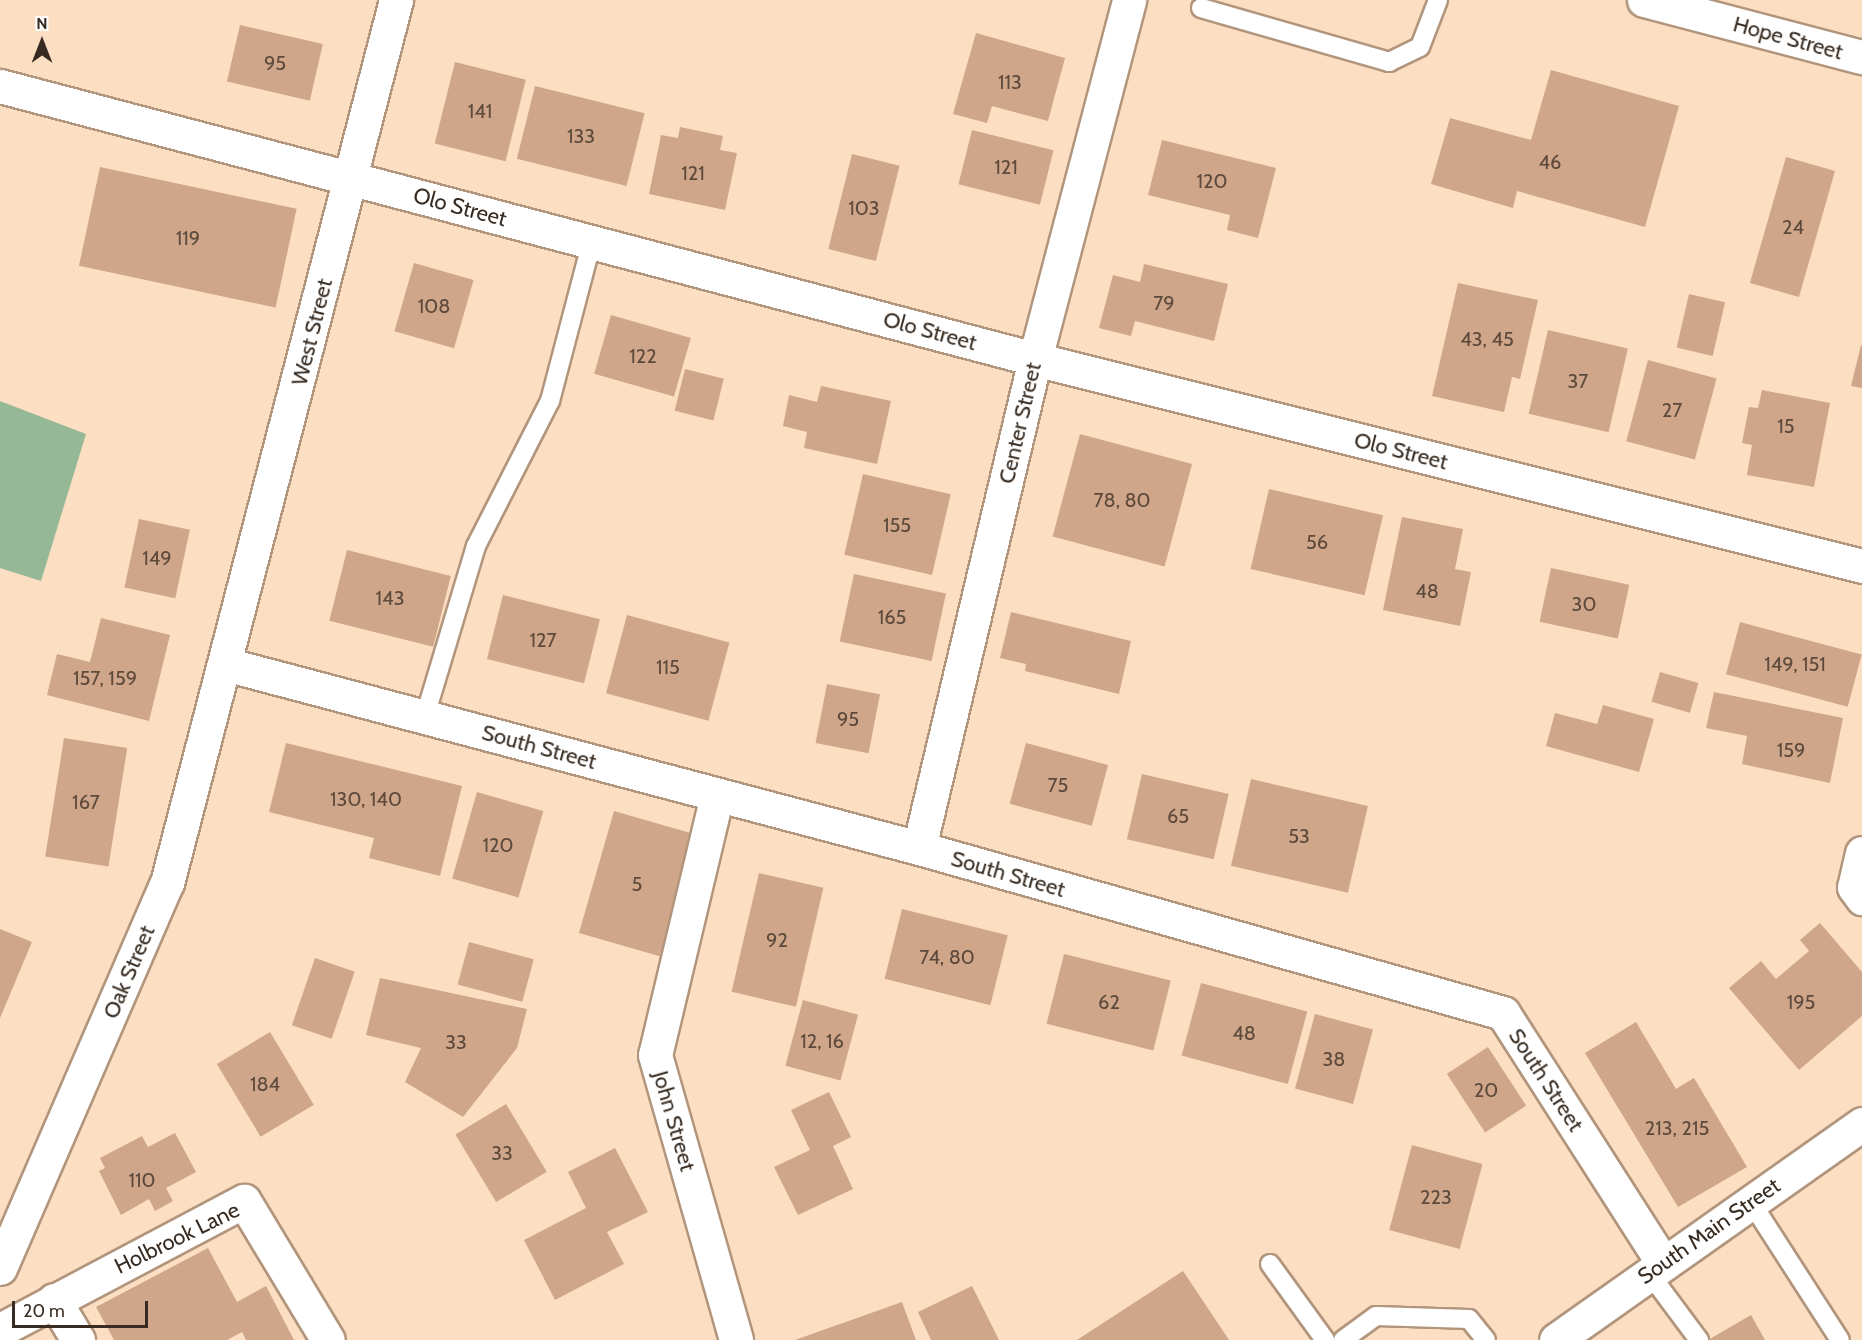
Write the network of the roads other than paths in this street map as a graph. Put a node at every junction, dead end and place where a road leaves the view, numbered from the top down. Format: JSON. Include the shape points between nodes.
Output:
{"nodes":[{"id":1,"x":396,"y":0,"type":"edge"},
{"id":2,"x":1129,"y":0,"type":"edge"},
{"id":3,"x":1438,"y":0,"type":"edge"},
{"id":4,"x":1644,"y":0,"type":"edge"},
{"id":5,"x":1201,"y":8,"type":"dead end"},
{"id":6,"x":1862,"y":57,"type":"edge"},
{"id":7,"x":0,"y":86,"type":"edge"},
{"id":8,"x":351,"y":178,"type":"junction"},
{"id":9,"x":592,"y":241,"type":"junction"},
{"id":10,"x":1035,"y":359,"type":"junction"},
{"id":11,"x":1862,"y":567,"type":"edge"},
{"id":12,"x":225,"y":664,"type":"junction"},
{"id":13,"x":425,"y":716,"type":"junction"},
{"id":14,"x":717,"y":795,"type":"junction"},
{"id":15,"x":919,"y":848,"type":"junction"},
{"id":16,"x":1862,"y":853,"type":"edge"},
{"id":17,"x":1862,"y":898,"type":"edge"},
{"id":18,"x":1862,"y":1124,"type":"edge"},
{"id":19,"x":1751,"y":1202,"type":"junction"},
{"id":20,"x":1270,"y":1264,"type":"dead end"},
{"id":21,"x":0,"y":1268,"type":"edge"},
{"id":22,"x":1656,"y":1268,"type":"junction"},
{"id":23,"x":54,"y":1300,"type":"junction"},
{"id":24,"x":0,"y":1330,"type":"edge"},
{"id":25,"x":1479,"y":1338,"type":"edge"},
{"id":26,"x":78,"y":1340,"type":"edge"},
{"id":27,"x":328,"y":1340,"type":"edge"},
{"id":28,"x":736,"y":1340,"type":"edge"},
{"id":29,"x":1325,"y":1340,"type":"edge"},
{"id":30,"x":1342,"y":1340,"type":"edge"},
{"id":31,"x":1556,"y":1340,"type":"edge"},
{"id":32,"x":1699,"y":1340,"type":"edge"},
{"id":33,"x":1839,"y":1340,"type":"edge"}],
"edges":[{"from":1,"to":8,"type":"street","name":"West Street"},
{"from":2,"to":10,"type":"street","name":"Center Street"},
{"from":3,"to":5,"type":"lane","via":[[1420,47],[1389,62]]},
{"from":4,"to":6,"type":"street","name":"Hope Street"},
{"from":7,"to":8,"type":"street","name":"Olo Street"},
{"from":8,"to":9,"type":"street","name":"Olo Street"},
{"from":8,"to":12,"type":"street","name":"West Street"},
{"from":9,"to":10,"type":"street","name":"Olo Street"},
{"from":9,"to":13,"type":"lane","via":[[549,401],[476,546]]},
{"from":10,"to":11,"type":"street","name":"Olo Street"},
{"from":10,"to":15,"type":"street","name":"Center Street"},
{"from":12,"to":13,"type":"street","name":"South Street"},
{"from":12,"to":21,"type":"street","name":"Oak Street","via":[[167,883]]},
{"from":13,"to":14,"type":"street","name":"South Street"},
{"from":14,"to":15,"type":"street","name":"South Street"},
{"from":14,"to":28,"type":"street","name":"John Street","via":[[655,1055]]},
{"from":15,"to":22,"type":"street","name":"South Street","via":[[1503,1013]]},
{"from":16,"to":17,"type":"street","via":[[1854,887]]},
{"from":18,"to":19,"type":"street","name":"South Main Street"},
{"from":19,"to":22,"type":"street","name":"South Main Street"},
{"from":19,"to":33,"type":"lane"},
{"from":20,"to":29,"type":"lane"},
{"from":22,"to":31,"type":"street","name":"South Main Street"},
{"from":22,"to":32,"type":"lane"},
{"from":23,"to":24,"type":"street","name":"Holbrook Lane"},
{"from":23,"to":26,"type":"street"},
{"from":23,"to":27,"type":"street","name":"Holbrook Lane","via":[[244,1201]]},
{"from":25,"to":30,"type":"lane","via":[[1469,1319],[1376,1316]]}]}
